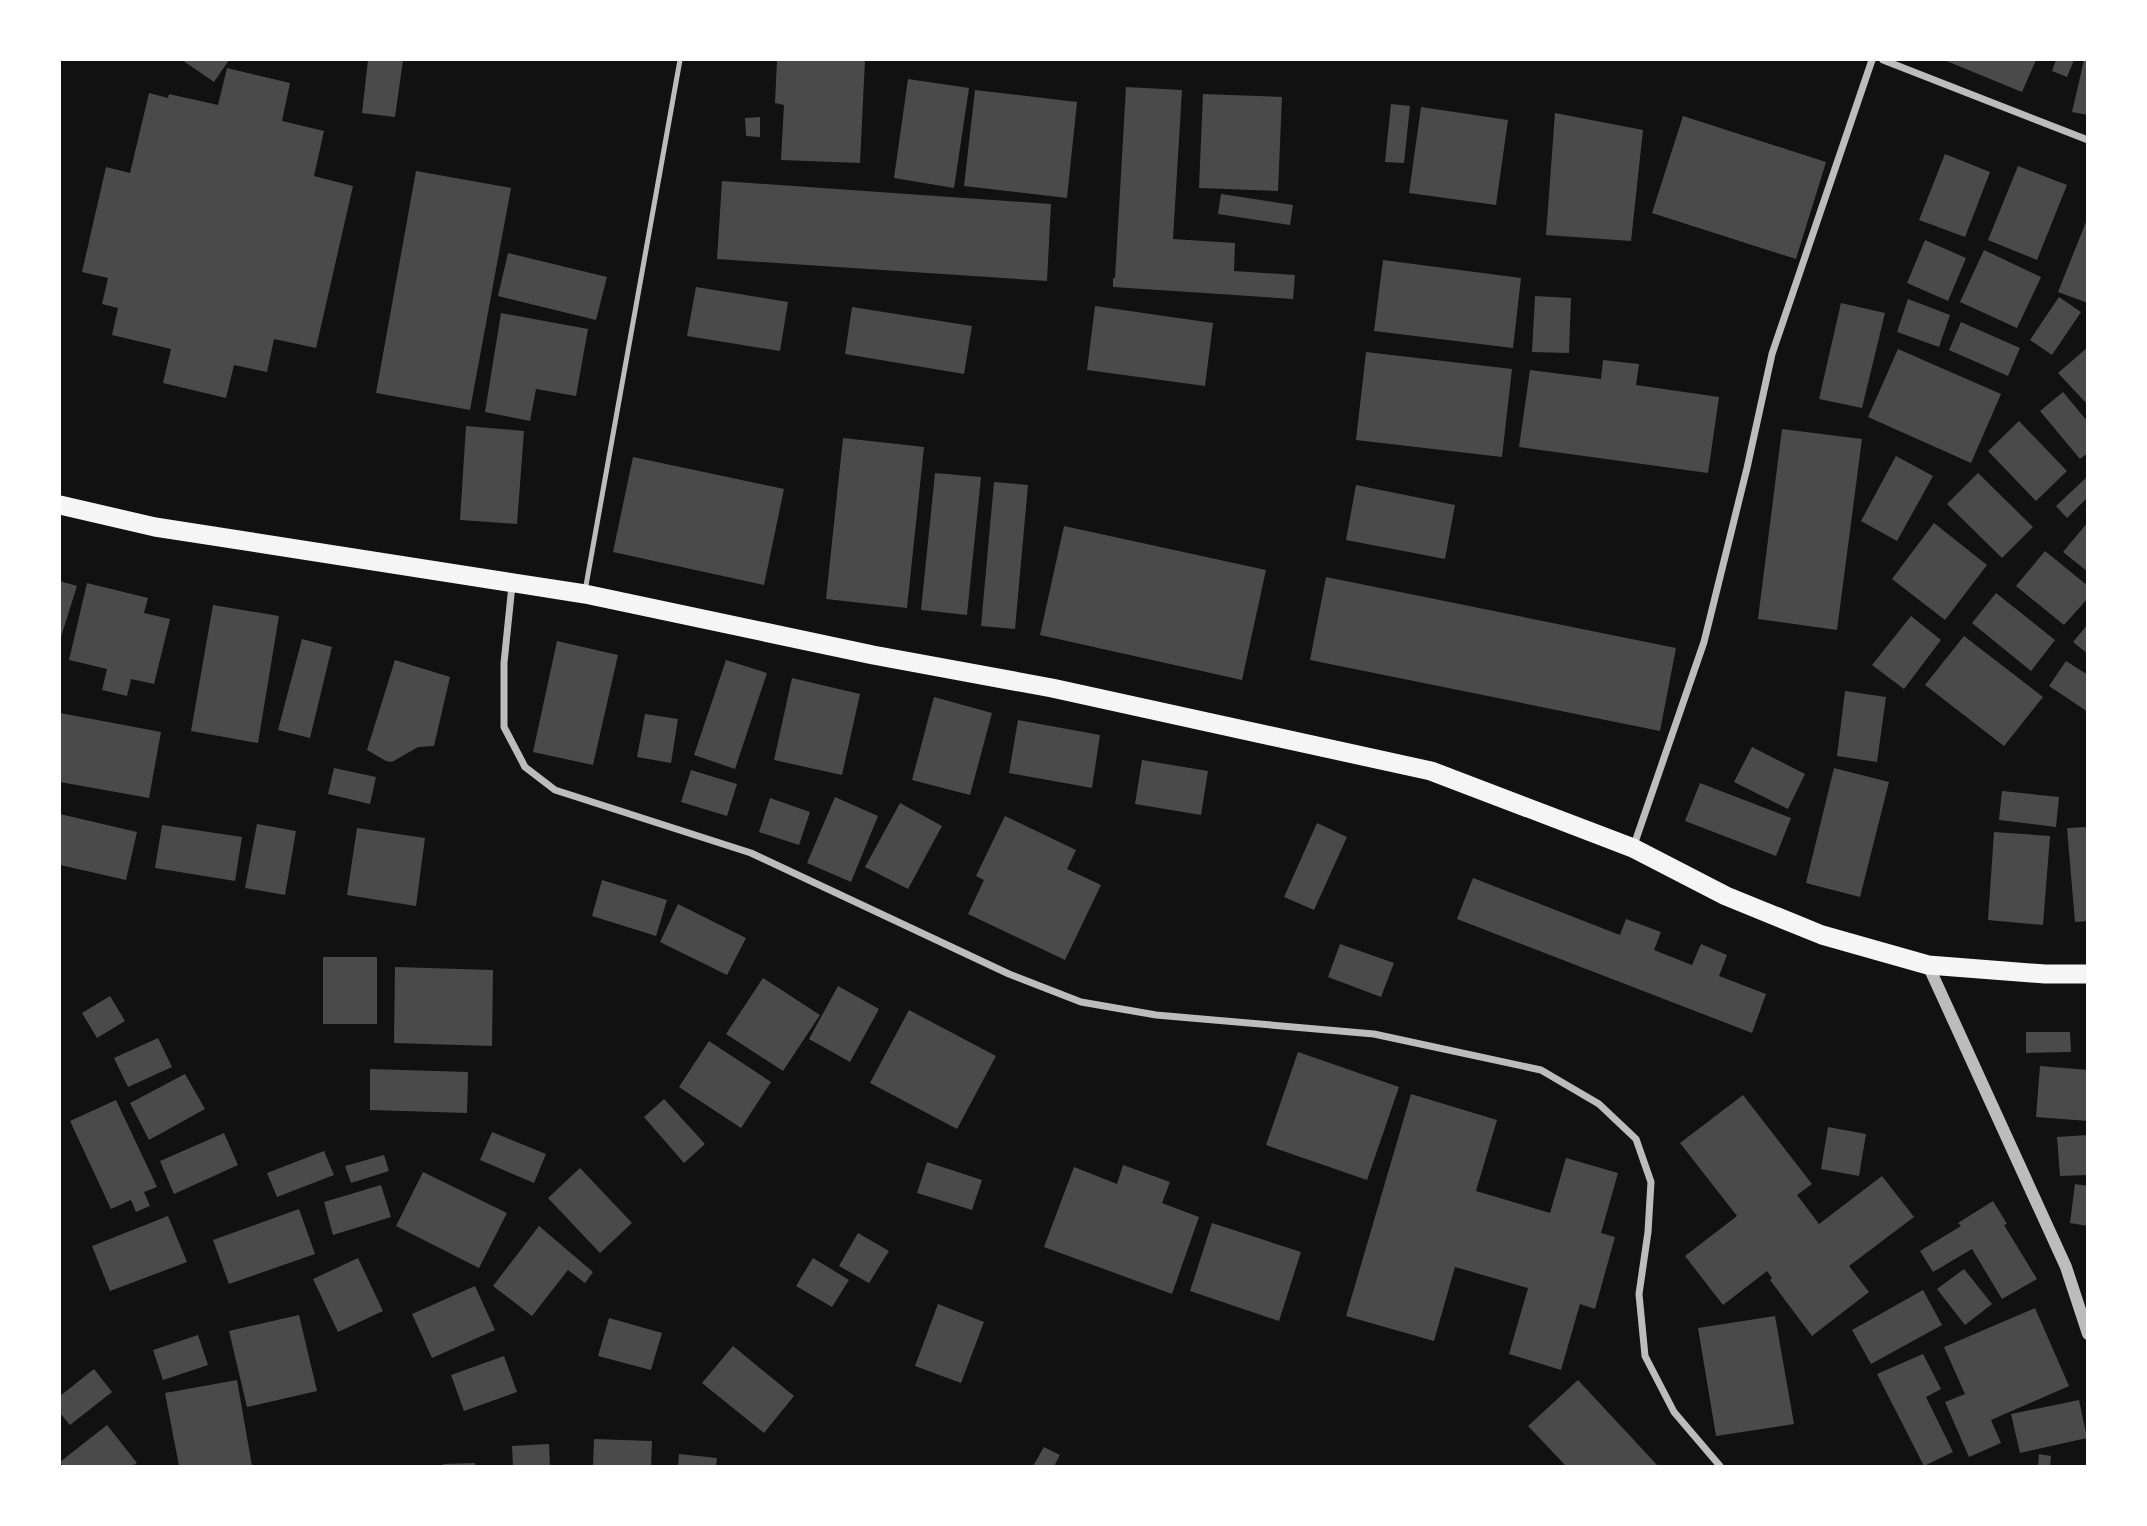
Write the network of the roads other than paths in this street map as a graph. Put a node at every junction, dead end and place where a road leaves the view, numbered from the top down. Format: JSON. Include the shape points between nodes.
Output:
{"nodes":[{"id":1,"x":680,"y":60,"type":"edge"},
{"id":2,"x":1872,"y":60,"type":"edge"},
{"id":3,"x":1883,"y":60,"type":"edge"},
{"id":4,"x":2088,"y":140,"type":"edge"},
{"id":5,"x":60,"y":505,"type":"edge"},
{"id":6,"x":513,"y":584,"type":"junction"},
{"id":7,"x":584,"y":594,"type":"junction"},
{"id":8,"x":1633,"y":848,"type":"junction"},
{"id":9,"x":1927,"y":965,"type":"junction"},
{"id":10,"x":2088,"y":974,"type":"edge"},
{"id":11,"x":2088,"y":1334,"type":"edge"},
{"id":12,"x":1720,"y":1466,"type":"edge"}],
"edges":[{"from":1,"to":7,"type":"lane"},
{"from":2,"to":8,"type":"street","via":[[1772,354],[1704,642]]},
{"from":3,"to":4,"type":"street"},
{"from":5,"to":6,"type":"highway","via":[[155,527]]},
{"from":6,"to":7,"type":"highway"},
{"from":6,"to":12,"type":"street","via":[[504,663],[504,727],[525,767],[555,790],[751,853],[1009,974],[1081,1002],[1156,1015],[1374,1034],[1541,1070],[1599,1104],[1636,1139],[1651,1182],[1639,1294],[1645,1356],[1674,1412]]},
{"from":7,"to":8,"type":"highway","via":[[1052,688],[1431,771]]},
{"from":8,"to":9,"type":"highway","via":[[1726,897],[1810,930]]},
{"from":9,"to":10,"type":"highway"},
{"from":9,"to":11,"type":"street","via":[[2066,1268]]}]}
